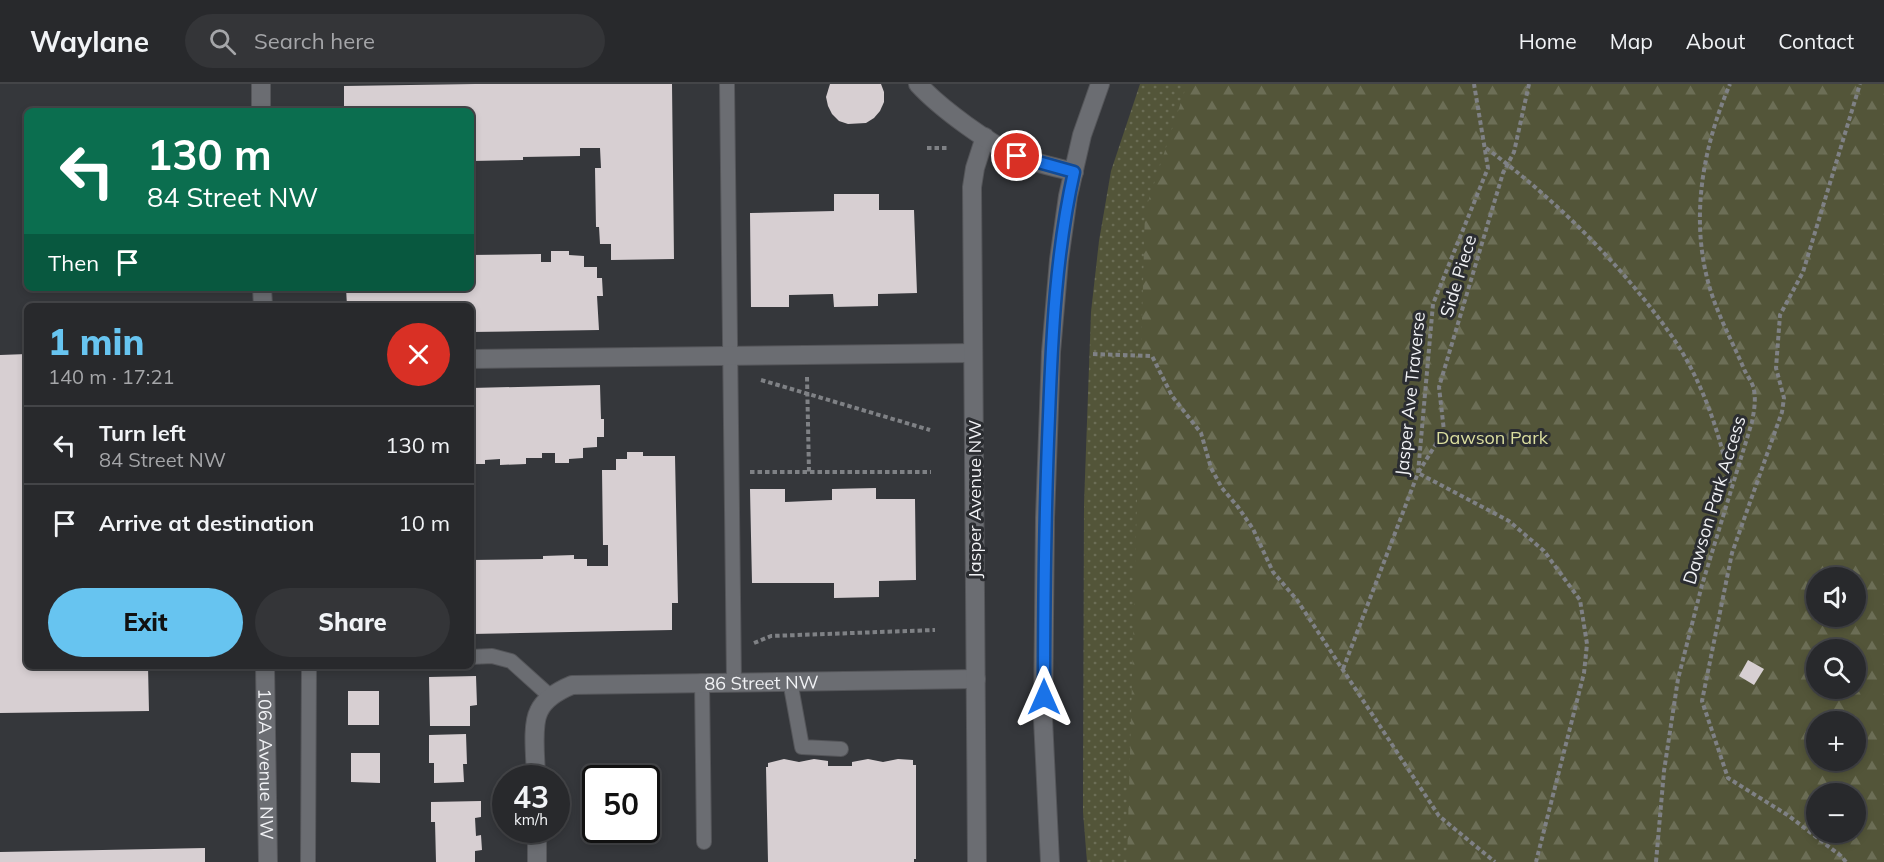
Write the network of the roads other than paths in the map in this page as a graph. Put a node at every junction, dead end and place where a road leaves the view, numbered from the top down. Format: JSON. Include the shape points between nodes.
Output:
{"nodes":[{"id":1,"x":261,"y":84,"type":"edge"},
{"id":2,"x":727,"y":84,"type":"edge"},
{"id":3,"x":918,"y":84,"type":"edge"},
{"id":4,"x":1100,"y":84,"type":"edge"},
{"id":5,"x":261,"y":108,"type":"edge"},
{"id":6,"x":985,"y":137,"type":"junction"},
{"id":7,"x":1074,"y":172,"type":"junction"},
{"id":8,"x":973,"y":353,"type":"junction"},
{"id":9,"x":474,"y":359,"type":"edge"},
{"id":10,"x":731,"y":364,"type":"junction"},
{"id":11,"x":474,"y":657,"type":"edge"},
{"id":12,"x":266,"y":669,"type":"edge"},
{"id":13,"x":309,"y":669,"type":"edge"},
{"id":14,"x":976,"y":679,"type":"junction"},
{"id":15,"x":702,"y":681,"type":"junction"},
{"id":16,"x":734,"y":681,"type":"junction"},
{"id":17,"x":790,"y":681,"type":"junction"},
{"id":18,"x":551,"y":697,"type":"junction"},
{"id":19,"x":841,"y":749,"type":"dead end"},
{"id":20,"x":536,"y":765,"type":"edge"},
{"id":21,"x":704,"y":842,"type":"dead end"},
{"id":22,"x":537,"y":843,"type":"edge"},
{"id":23,"x":268,"y":862,"type":"edge"},
{"id":24,"x":308,"y":862,"type":"edge"},
{"id":25,"x":537,"y":862,"type":"edge"},
{"id":26,"x":976,"y":862,"type":"edge"},
{"id":27,"x":1050,"y":862,"type":"edge"}],
"edges":[{"from":1,"to":5,"type":"street"},
{"from":2,"to":10,"type":"lane"},
{"from":3,"to":6,"type":"street"},
{"from":4,"to":7,"type":"street"},
{"from":6,"to":7,"type":"street","via":[[1017,156]]},
{"from":6,"to":8,"type":"street","name":"Jasper Avenue NW","via":[[972,187]]},
{"from":7,"to":27,"type":"street","via":[[1054,309],[1045,518],[1043,719]]},
{"from":8,"to":10,"type":"street","via":[[807,356]]},
{"from":8,"to":14,"type":"street","name":"Jasper Avenue NW"},
{"from":9,"to":10,"type":"street"},
{"from":10,"to":16,"type":"lane"},
{"from":11,"to":18,"type":"lane","via":[[511,661]]},
{"from":12,"to":23,"type":"street","name":"106A Avenue NW"},
{"from":13,"to":24,"type":"lane"},
{"from":14,"to":17,"type":"street","name":"86 Street NW"},
{"from":14,"to":26,"type":"street","name":"Jasper Avenue NW"},
{"from":15,"to":16,"type":"street","name":"86 Street NW"},
{"from":15,"to":18,"type":"street","name":"86 Street NW","via":[[585,683],[572,685]]},
{"from":15,"to":21,"type":"lane"},
{"from":16,"to":17,"type":"street","name":"86 Street NW"},
{"from":17,"to":19,"type":"lane","via":[[802,747]]},
{"from":18,"to":20,"type":"street","via":[[539,711]]},
{"from":22,"to":25,"type":"street"}]}
